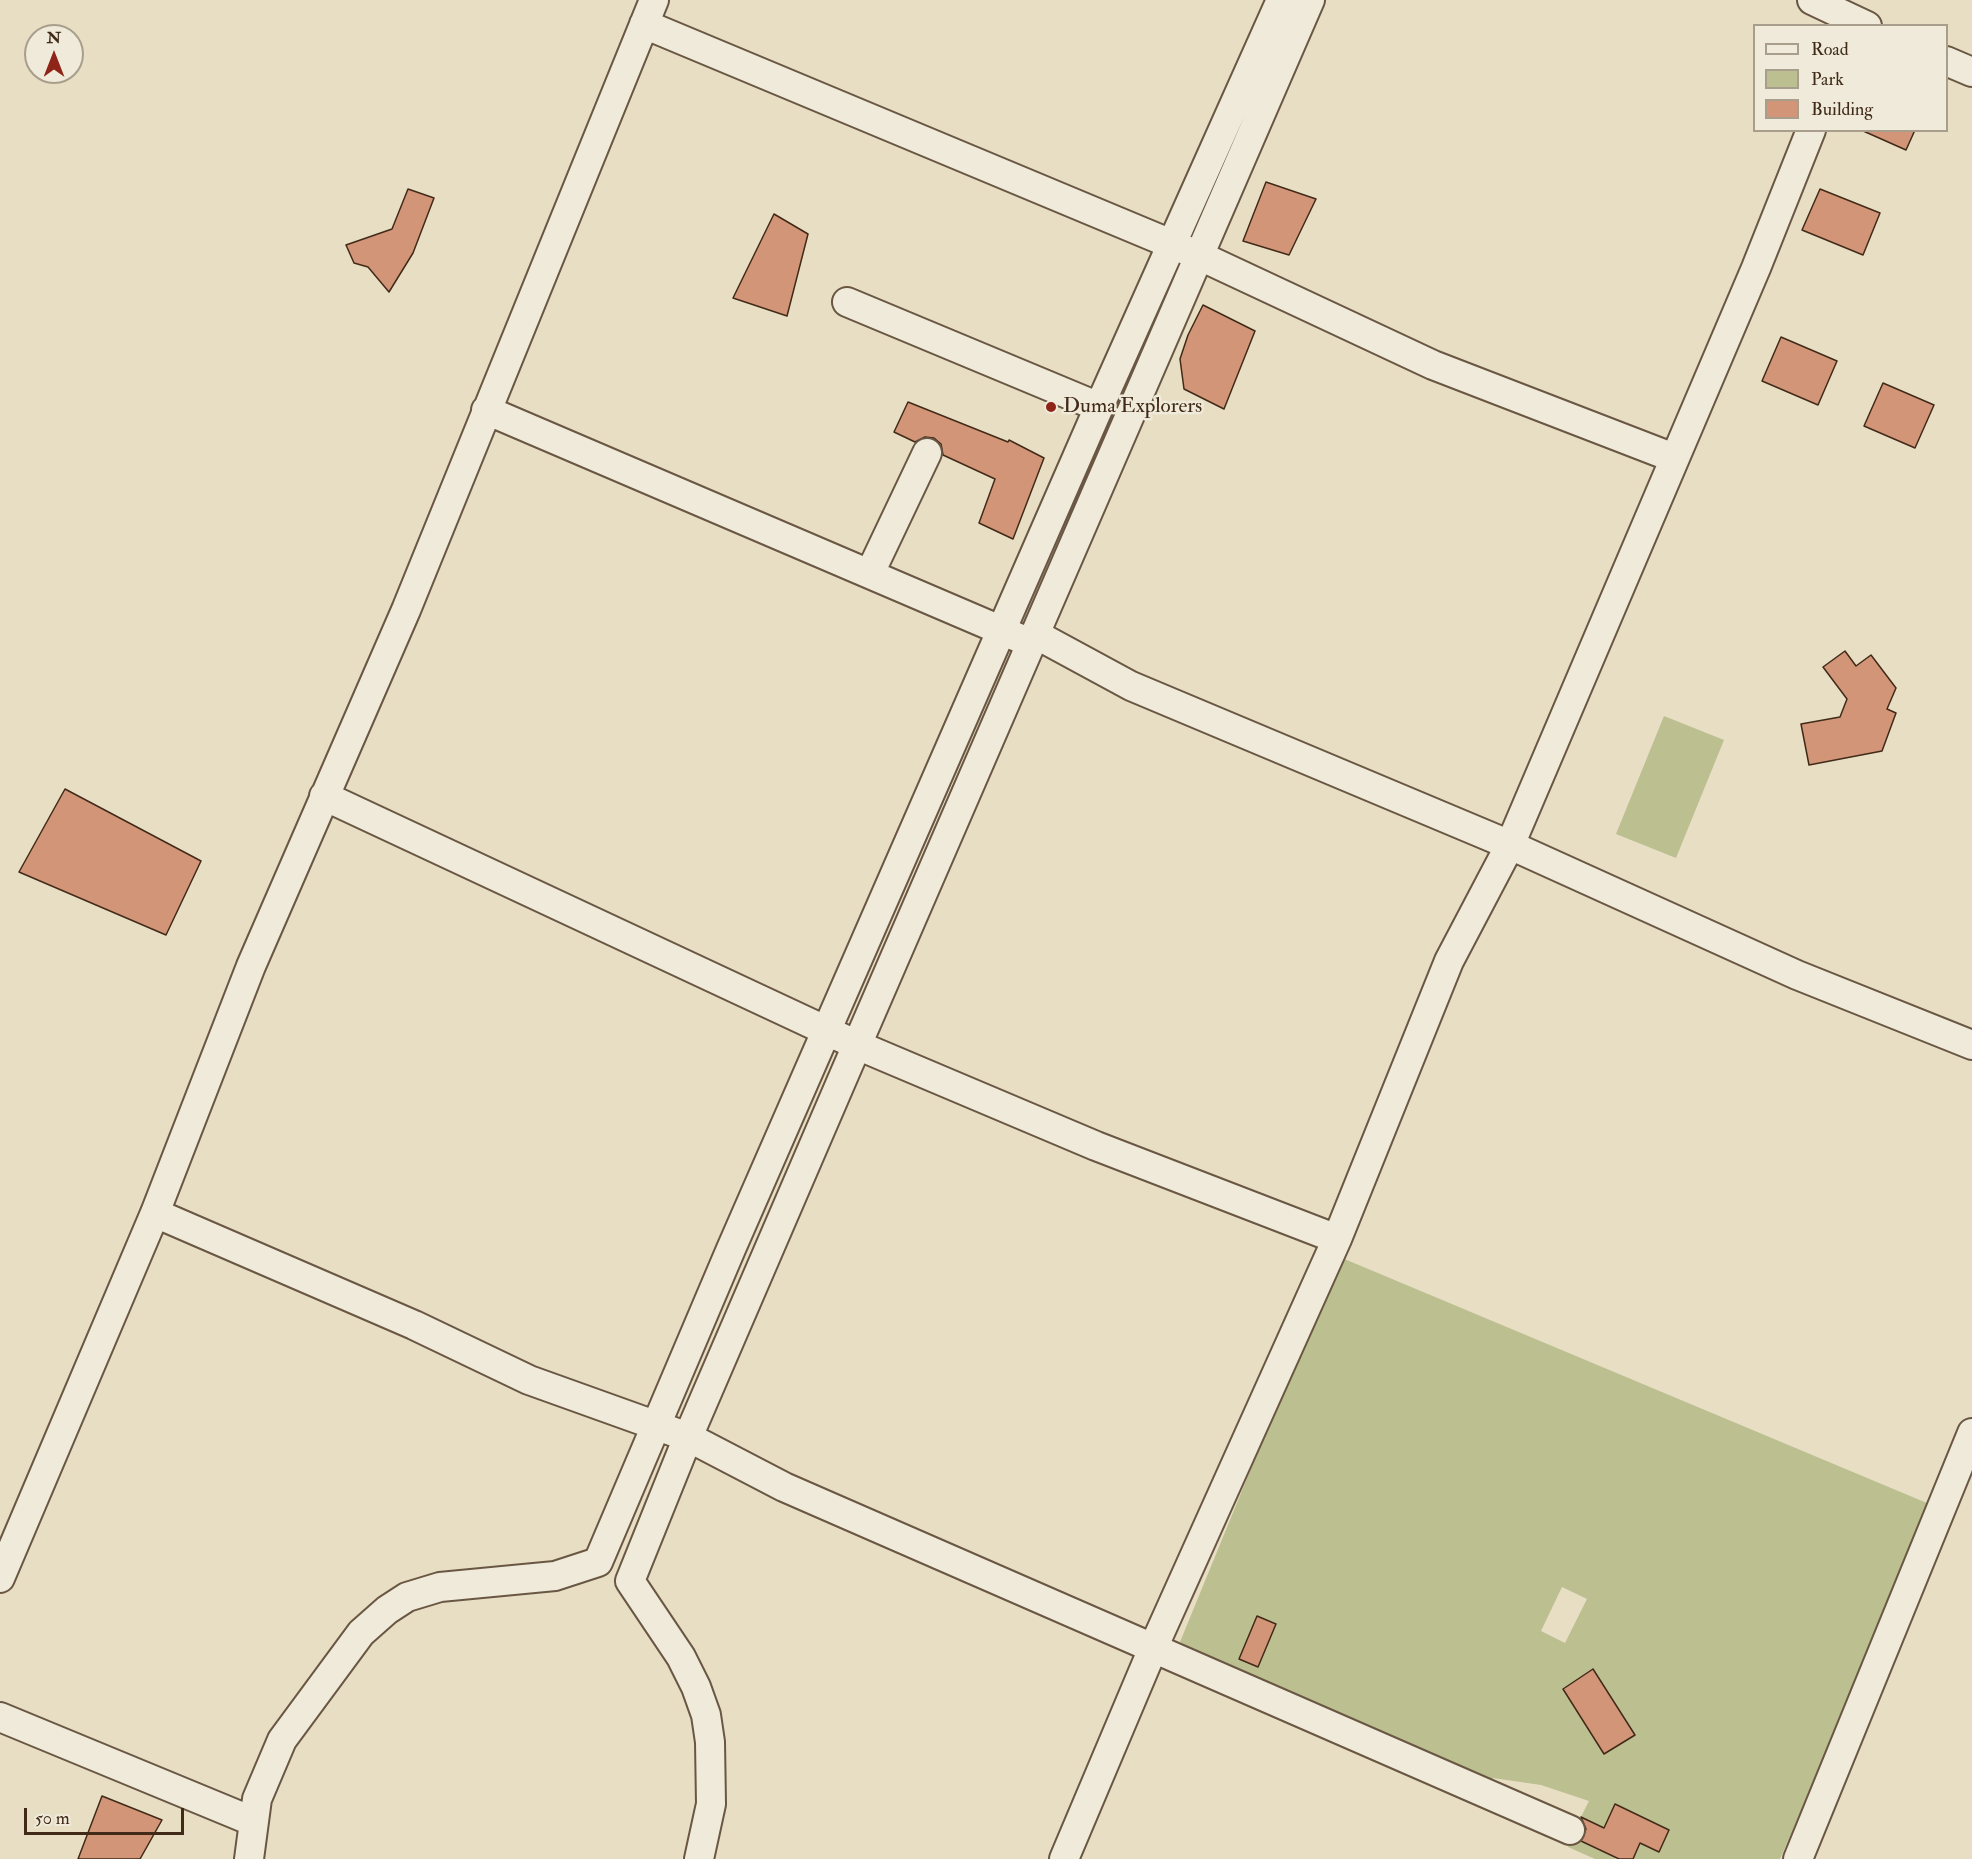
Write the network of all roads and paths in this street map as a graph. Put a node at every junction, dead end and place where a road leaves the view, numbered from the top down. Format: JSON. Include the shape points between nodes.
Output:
{"nodes":[{"id":1,"x":1281,"y":0,"type":"edge"},
{"id":2,"x":1310,"y":0,"type":"edge"},
{"id":3,"x":1812,"y":0,"type":"edge"},
{"id":4,"x":649,"y":12,"type":"edge"},
{"id":5,"x":1861,"y":18,"type":"edge"},
{"id":6,"x":1948,"y":61,"type":"edge"},
{"id":7,"x":1972,"y":72,"type":"edge"},
{"id":8,"x":1810,"y":132,"type":"edge"},
{"id":9,"x":1171,"y":245,"type":"junction"},
{"id":10,"x":1200,"y":256,"type":"junction"},
{"id":11,"x":847,"y":302,"type":"dead end"},
{"id":12,"x":1099,"y":407,"type":"junction"},
{"id":13,"x":486,"y":410,"type":"junction"},
{"id":14,"x":927,"y":453,"type":"dead end"},
{"id":15,"x":1674,"y":458,"type":"junction"},
{"id":16,"x":870,"y":573,"type":"junction"},
{"id":17,"x":1001,"y":630,"type":"junction"},
{"id":18,"x":1033,"y":639,"type":"junction"},
{"id":19,"x":324,"y":796,"type":"junction"},
{"id":20,"x":1510,"y":845,"type":"junction"},
{"id":21,"x":827,"y":1031,"type":"junction"},
{"id":22,"x":856,"y":1045,"type":"junction"},
{"id":23,"x":1972,"y":1045,"type":"edge"},
{"id":24,"x":155,"y":1213,"type":"junction"},
{"id":25,"x":1337,"y":1239,"type":"junction"},
{"id":26,"x":659,"y":1425,"type":"junction"},
{"id":27,"x":1972,"y":1433,"type":"edge"},
{"id":28,"x":688,"y":1437,"type":"junction"},
{"id":29,"x":598,"y":1562,"type":"junction"},
{"id":30,"x":0,"y":1578,"type":"edge"},
{"id":31,"x":630,"y":1581,"type":"junction"},
{"id":32,"x":1154,"y":1646,"type":"junction"},
{"id":33,"x":0,"y":1717,"type":"edge"},
{"id":34,"x":252,"y":1821,"type":"junction"},
{"id":35,"x":1570,"y":1830,"type":"dead end"},
{"id":36,"x":249,"y":1859,"type":"edge"},
{"id":37,"x":699,"y":1859,"type":"edge"},
{"id":38,"x":1064,"y":1859,"type":"edge"},
{"id":39,"x":1798,"y":1859,"type":"edge"}],
"edges":[{"from":1,"to":9,"type":"street"},
{"from":2,"to":10,"type":"street"},
{"from":3,"to":5,"type":"street"},
{"from":4,"to":9,"type":"street"},
{"from":4,"to":13,"type":"street"},
{"from":6,"to":7,"type":"street"},
{"from":8,"to":15,"type":"street"},
{"from":9,"to":10,"type":"street"},
{"from":9,"to":12,"type":"street"},
{"from":10,"to":15,"type":"street","via":[[1433,365]]},
{"from":10,"to":18,"type":"street"},
{"from":11,"to":12,"type":"street"},
{"from":12,"to":17,"type":"street"},
{"from":13,"to":16,"type":"street"},
{"from":13,"to":19,"type":"street","via":[[406,610]]},
{"from":14,"to":16,"type":"street"},
{"from":15,"to":20,"type":"street"},
{"from":16,"to":17,"type":"street"},
{"from":17,"to":18,"type":"street"},
{"from":17,"to":21,"type":"street"},
{"from":18,"to":20,"type":"street","via":[[1131,686]]},
{"from":18,"to":22,"type":"street"},
{"from":19,"to":21,"type":"street"},
{"from":19,"to":24,"type":"street","via":[[251,966]]},
{"from":20,"to":23,"type":"street","via":[[1797,975]]},
{"from":20,"to":25,"type":"street","via":[[1449,961]]},
{"from":21,"to":22,"type":"street"},
{"from":21,"to":26,"type":"street"},
{"from":22,"to":25,"type":"street","via":[[1096,1146]]},
{"from":22,"to":28,"type":"street"},
{"from":24,"to":26,"type":"street","via":[[414,1325],[530,1380]]},
{"from":24,"to":30,"type":"street"},
{"from":25,"to":32,"type":"street"},
{"from":26,"to":28,"type":"street"},
{"from":26,"to":29,"type":"street"},
{"from":27,"to":39,"type":"street"},
{"from":28,"to":31,"type":"street"},
{"from":28,"to":32,"type":"street","via":[[795,1492]]},
{"from":29,"to":31,"type":"street"},
{"from":29,"to":34,"type":"street","via":[[555,1576],[440,1587],[407,1597],[387,1610],[361,1633],[282,1740]]},
{"from":31,"to":37,"type":"street","via":[[681,1657],[706,1715],[711,1804]]},
{"from":32,"to":35,"type":"street"},
{"from":32,"to":38,"type":"street"},
{"from":33,"to":34,"type":"street"},
{"from":34,"to":36,"type":"street"}]}
